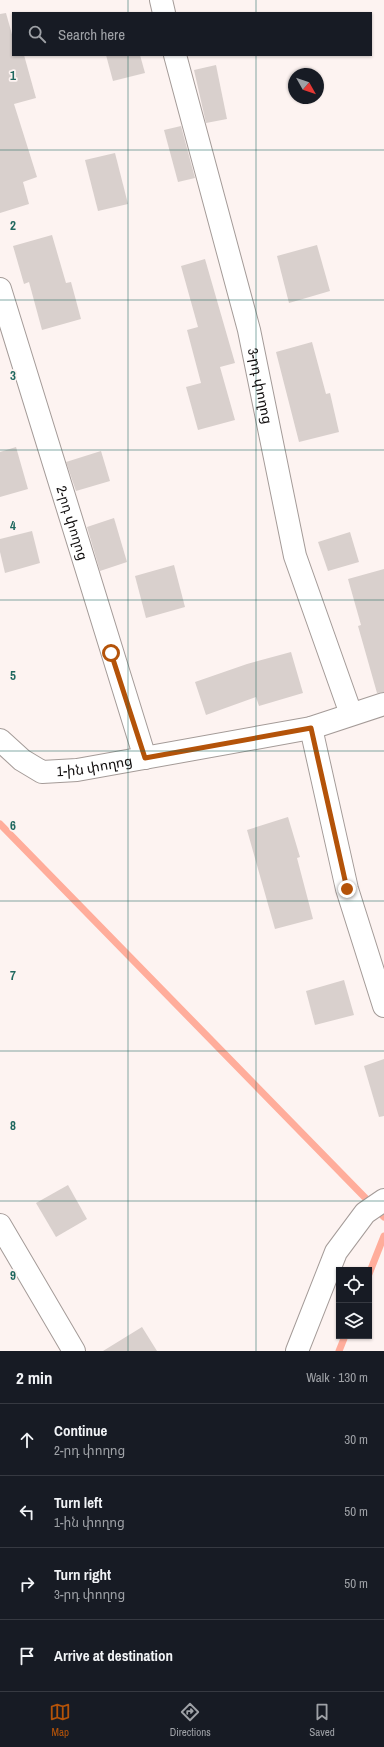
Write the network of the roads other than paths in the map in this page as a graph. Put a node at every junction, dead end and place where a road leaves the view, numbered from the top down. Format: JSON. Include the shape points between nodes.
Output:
{"nodes":[{"id":1,"x":161,"y":0,"type":"edge"},
{"id":2,"x":164,"y":12,"type":"edge"},
{"id":3,"x":176,"y":56,"type":"edge"},
{"id":4,"x":0,"y":289,"type":"edge"},
{"id":5,"x":384,"y":704,"type":"edge"},
{"id":6,"x":351,"y":714,"type":"junction"},
{"id":7,"x":311,"y":728,"type":"junction"},
{"id":8,"x":0,"y":740,"type":"edge"},
{"id":9,"x":145,"y":758,"type":"junction"},
{"id":10,"x":384,"y":1006,"type":"edge"},
{"id":11,"x":384,"y":1200,"type":"edge"},
{"id":12,"x":0,"y":1225,"type":"edge"},
{"id":13,"x":74,"y":1351,"type":"edge"},
{"id":14,"x":297,"y":1351,"type":"edge"}],
"edges":[{"from":1,"to":2,"type":"street"},
{"from":3,"to":6,"type":"street","name":"3-րդ փողոց","via":[[249,330],[295,556]]},
{"from":4,"to":9,"type":"street","name":"2-րդ փողոց"},
{"from":5,"to":6,"type":"street","name":"1-ին փողոց"},
{"from":6,"to":7,"type":"street","name":"1-ին փողոց"},
{"from":7,"to":9,"type":"street","name":"1-ին փողոց"},
{"from":7,"to":10,"type":"street","via":[[347,889]]},
{"from":8,"to":9,"type":"street","name":"1-ին փողոց","via":[[22,760],[42,772],[77,770]]},
{"from":11,"to":14,"type":"street","via":[[366,1213],[336,1252]]},
{"from":12,"to":13,"type":"street"}]}
